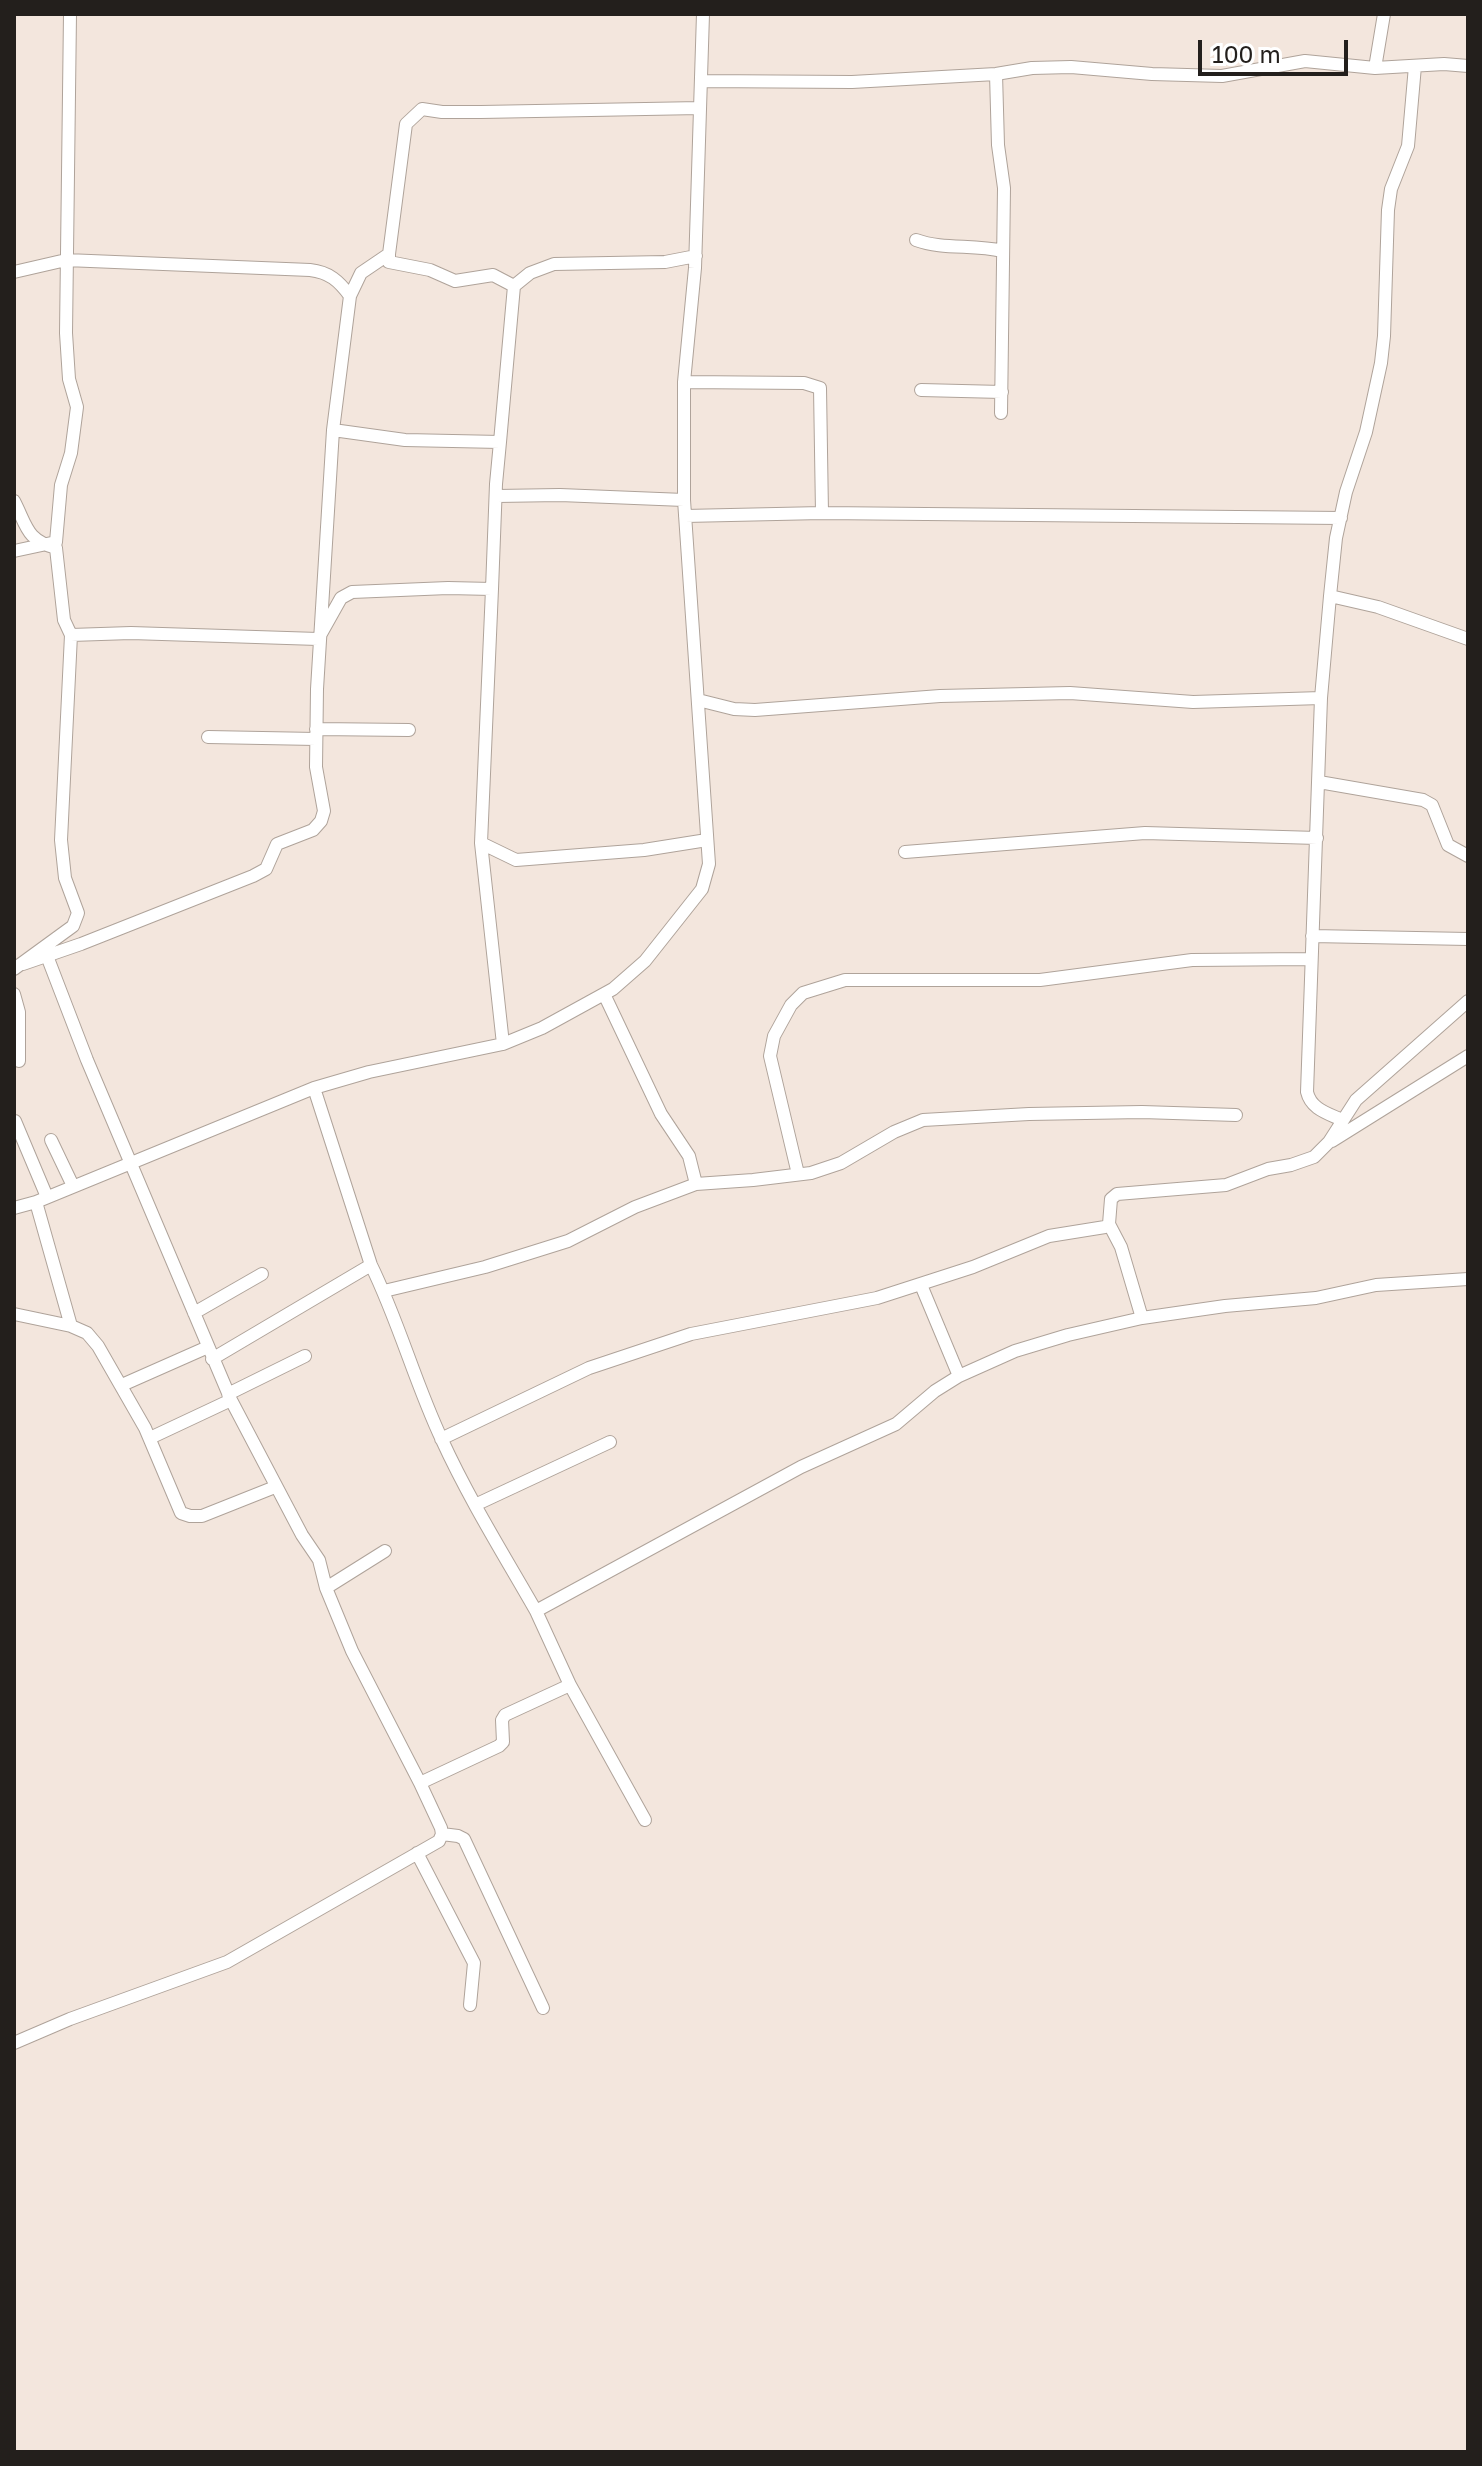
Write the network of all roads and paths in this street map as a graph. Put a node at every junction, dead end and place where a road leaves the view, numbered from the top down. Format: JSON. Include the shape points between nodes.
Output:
{"nodes":[{"id":1,"x":70,"y":14,"type":"edge"},
{"id":2,"x":703,"y":14,"type":"edge"},
{"id":3,"x":1384,"y":14,"type":"edge"},
{"id":4,"x":1415,"y":66,"type":"junction"},
{"id":5,"x":1468,"y":66,"type":"edge"},
{"id":6,"x":1375,"y":68,"type":"junction"},
{"id":7,"x":996,"y":74,"type":"junction"},
{"id":8,"x":701,"y":81,"type":"junction"},
{"id":9,"x":700,"y":108,"type":"junction"},
{"id":10,"x":916,"y":240,"type":"dead end"},
{"id":11,"x":1002,"y":251,"type":"junction"},
{"id":12,"x":389,"y":254,"type":"junction"},
{"id":13,"x":696,"y":256,"type":"junction"},
{"id":14,"x":66,"y":260,"type":"junction"},
{"id":15,"x":14,"y":272,"type":"edge"},
{"id":16,"x":514,"y":286,"type":"junction"},
{"id":17,"x":350,"y":296,"type":"junction"},
{"id":18,"x":684,"y":382,"type":"junction"},
{"id":19,"x":921,"y":390,"type":"dead end"},
{"id":20,"x":1002,"y":392,"type":"junction"},
{"id":21,"x":1001,"y":413,"type":"dead end"},
{"id":22,"x":333,"y":430,"type":"junction"},
{"id":23,"x":500,"y":442,"type":"junction"},
{"id":24,"x":497,"y":496,"type":"junction"},
{"id":25,"x":684,"y":500,"type":"junction"},
{"id":26,"x":14,"y":501,"type":"edge"},
{"id":27,"x":822,"y":513,"type":"junction"},
{"id":28,"x":685,"y":516,"type":"junction"},
{"id":29,"x":1341,"y":518,"type":"junction"},
{"id":30,"x":42,"y":544,"type":"junction"},
{"id":31,"x":14,"y":551,"type":"edge"},
{"id":32,"x":492,"y":589,"type":"junction"},
{"id":33,"x":1330,"y":596,"type":"junction"},
{"id":34,"x":71,"y":635,"type":"junction"},
{"id":35,"x":318,"y":639,"type":"junction"},
{"id":36,"x":1468,"y":639,"type":"edge"},
{"id":37,"x":1321,"y":698,"type":"junction"},
{"id":38,"x":698,"y":700,"type":"junction"},
{"id":39,"x":409,"y":730,"type":"dead end"},
{"id":40,"x":316,"y":734,"type":"junction"},
{"id":41,"x":208,"y":737,"type":"dead end"},
{"id":42,"x":1319,"y":782,"type":"junction"},
{"id":43,"x":1317,"y":838,"type":"junction"},
{"id":44,"x":707,"y":840,"type":"junction"},
{"id":45,"x":481,"y":843,"type":"junction"},
{"id":46,"x":905,"y":852,"type":"dead end"},
{"id":47,"x":1468,"y":856,"type":"edge"},
{"id":48,"x":1312,"y":936,"type":"junction"},
{"id":49,"x":1468,"y":939,"type":"edge"},
{"id":50,"x":47,"y":956,"type":"junction"},
{"id":51,"x":1310,"y":959,"type":"junction"},
{"id":52,"x":18,"y":967,"type":"edge"},
{"id":53,"x":14,"y":994,"type":"edge"},
{"id":54,"x":604,"y":994,"type":"junction"},
{"id":55,"x":1468,"y":1001,"type":"edge"},
{"id":56,"x":503,"y":1044,"type":"junction"},
{"id":57,"x":1468,"y":1056,"type":"edge"},
{"id":58,"x":19,"y":1061,"type":"dead end"},
{"id":59,"x":314,"y":1088,"type":"junction"},
{"id":60,"x":1236,"y":1115,"type":"dead end"},
{"id":61,"x":1342,"y":1120,"type":"junction"},
{"id":62,"x":15,"y":1121,"type":"edge"},
{"id":63,"x":51,"y":1140,"type":"dead end"},
{"id":64,"x":1329,"y":1142,"type":"junction"},
{"id":65,"x":130,"y":1163,"type":"junction"},
{"id":66,"x":798,"y":1174,"type":"junction"},
{"id":67,"x":696,"y":1184,"type":"junction"},
{"id":68,"x":73,"y":1186,"type":"junction"},
{"id":69,"x":41,"y":1200,"type":"junction"},
{"id":70,"x":14,"y":1208,"type":"edge"},
{"id":71,"x":1109,"y":1224,"type":"junction"},
{"id":72,"x":371,"y":1265,"type":"junction"},
{"id":73,"x":262,"y":1274,"type":"dead end"},
{"id":74,"x":1468,"y":1279,"type":"edge"},
{"id":75,"x":921,"y":1285,"type":"junction"},
{"id":76,"x":384,"y":1291,"type":"junction"},
{"id":77,"x":194,"y":1313,"type":"junction"},
{"id":78,"x":14,"y":1314,"type":"edge"},
{"id":79,"x":1142,"y":1318,"type":"junction"},
{"id":80,"x":71,"y":1326,"type":"junction"},
{"id":81,"x":210,"y":1353,"type":"junction"},
{"id":82,"x":305,"y":1356,"type":"dead end"},
{"id":83,"x":959,"y":1376,"type":"junction"},
{"id":84,"x":122,"y":1385,"type":"junction"},
{"id":85,"x":230,"y":1397,"type":"junction"},
{"id":86,"x":150,"y":1438,"type":"junction"},
{"id":87,"x":441,"y":1439,"type":"junction"},
{"id":88,"x":610,"y":1442,"type":"dead end"},
{"id":89,"x":275,"y":1487,"type":"junction"},
{"id":90,"x":475,"y":1505,"type":"junction"},
{"id":91,"x":385,"y":1551,"type":"dead end"},
{"id":92,"x":326,"y":1588,"type":"junction"},
{"id":93,"x":536,"y":1611,"type":"junction"},
{"id":94,"x":570,"y":1685,"type":"junction"},
{"id":95,"x":420,"y":1783,"type":"junction"},
{"id":96,"x":645,"y":1820,"type":"dead end"},
{"id":97,"x":442,"y":1834,"type":"junction"},
{"id":98,"x":417,"y":1853,"type":"junction"},
{"id":99,"x":470,"y":2005,"type":"dead end"},
{"id":100,"x":543,"y":2008,"type":"dead end"},
{"id":101,"x":14,"y":2043,"type":"edge"}],
"edges":[{"from":1,"to":14,"type":"street"},
{"from":2,"to":8,"type":"street"},
{"from":3,"to":6,"type":"street"},
{"from":4,"to":5,"type":"street"},
{"from":4,"to":6,"type":"street"},
{"from":4,"to":29,"type":"street","via":[[1410,136],[1388,210],[1381,363]]},
{"from":6,"to":7,"type":"street","via":[[1305,61],[1222,76],[1071,67]]},
{"from":7,"to":8,"type":"street","via":[[852,82]]},
{"from":7,"to":11,"type":"street","via":[[1004,188]]},
{"from":8,"to":9,"type":"street"},
{"from":9,"to":12,"type":"street","via":[[422,109],[406,124]]},
{"from":9,"to":13,"type":"street"},
{"from":10,"to":11,"type":"street"},
{"from":11,"to":20,"type":"street"},
{"from":12,"to":16,"type":"street","via":[[389,262],[455,281],[493,275]]},
{"from":12,"to":17,"type":"street","via":[[361,273]]},
{"from":13,"to":16,"type":"street","via":[[665,262],[554,264]]},
{"from":13,"to":18,"type":"street"},
{"from":14,"to":15,"type":"street"},
{"from":14,"to":17,"type":"street","via":[[323,271]]},
{"from":14,"to":30,"type":"street","via":[[69,379],[77,407],[56,542]]},
{"from":16,"to":23,"type":"street"},
{"from":17,"to":22,"type":"street"},
{"from":18,"to":25,"type":"street"},
{"from":18,"to":27,"type":"street","via":[[804,383],[820,388]]},
{"from":19,"to":20,"type":"street"},
{"from":20,"to":21,"type":"street"},
{"from":22,"to":23,"type":"street","via":[[405,440]]},
{"from":22,"to":35,"type":"street"},
{"from":23,"to":24,"type":"street"},
{"from":24,"to":25,"type":"street"},
{"from":24,"to":32,"type":"street"},
{"from":25,"to":28,"type":"street"},
{"from":26,"to":30,"type":"street","via":[[30,535]]},
{"from":27,"to":28,"type":"street"},
{"from":27,"to":29,"type":"street"},
{"from":28,"to":38,"type":"street"},
{"from":29,"to":33,"type":"street"},
{"from":30,"to":31,"type":"street"},
{"from":30,"to":34,"type":"street","via":[[56,548],[64,620]]},
{"from":32,"to":35,"type":"street","via":[[352,592],[341,598]]},
{"from":32,"to":45,"type":"street"},
{"from":33,"to":36,"type":"street"},
{"from":33,"to":37,"type":"street"},
{"from":34,"to":35,"type":"street"},
{"from":34,"to":52,"type":"street","via":[[61,840],[65,878],[78,913],[73,926]]},
{"from":35,"to":40,"type":"street"},
{"from":37,"to":38,"type":"street","via":[[1193,702],[1070,693],[940,696],[755,710]]},
{"from":37,"to":42,"type":"street"},
{"from":38,"to":44,"type":"street"},
{"from":39,"to":40,"type":"street"},
{"from":40,"to":41,"type":"street"},
{"from":40,"to":50,"type":"street","via":[[321,821],[313,830],[277,844],[266,869]]},
{"from":42,"to":43,"type":"street"},
{"from":42,"to":47,"type":"street","via":[[1423,800],[1432,805],[1448,845]]},
{"from":43,"to":46,"type":"street","via":[[1145,833]]},
{"from":43,"to":48,"type":"street"},
{"from":44,"to":45,"type":"street","via":[[516,860]]},
{"from":44,"to":54,"type":"street","via":[[709,864],[702,889],[645,961]]},
{"from":45,"to":56,"type":"street"},
{"from":48,"to":49,"type":"street"},
{"from":48,"to":51,"type":"street"},
{"from":50,"to":52,"type":"street"},
{"from":50,"to":65,"type":"street"},
{"from":51,"to":61,"type":"street","via":[[1307,1092],[1317,1108]]},
{"from":51,"to":66,"type":"street","via":[[1192,960],[1040,980],[845,980],[803,993],[774,1036],[770,1056]]},
{"from":53,"to":58,"type":"street"},
{"from":54,"to":56,"type":"street"},
{"from":54,"to":67,"type":"street","via":[[661,1114],[689,1156]]},
{"from":55,"to":61,"type":"street","via":[[1356,1100]]},
{"from":56,"to":59,"type":"street"},
{"from":57,"to":64,"type":"street"},
{"from":59,"to":65,"type":"street"},
{"from":59,"to":72,"type":"street"},
{"from":60,"to":66,"type":"street","via":[[1142,1112],[923,1120],[841,1163]]},
{"from":61,"to":64,"type":"street"},
{"from":62,"to":69,"type":"street"},
{"from":63,"to":68,"type":"street"},
{"from":64,"to":71,"type":"street","via":[[1314,1157],[1226,1185],[1117,1194],[1111,1199]]},
{"from":65,"to":68,"type":"street"},
{"from":65,"to":77,"type":"street"},
{"from":66,"to":67,"type":"street"},
{"from":67,"to":76,"type":"street","via":[[568,1241]]},
{"from":68,"to":69,"type":"street"},
{"from":69,"to":70,"type":"street"},
{"from":69,"to":80,"type":"street"},
{"from":71,"to":75,"type":"street","via":[[1049,1236]]},
{"from":71,"to":79,"type":"street"},
{"from":72,"to":76,"type":"street"},
{"from":72,"to":81,"type":"street"},
{"from":73,"to":77,"type":"street"},
{"from":74,"to":79,"type":"street","via":[[1376,1285],[1316,1298]]},
{"from":75,"to":83,"type":"street"},
{"from":75,"to":87,"type":"street","via":[[691,1334],[589,1368]]},
{"from":76,"to":87,"type":"street"},
{"from":77,"to":81,"type":"street"},
{"from":78,"to":80,"type":"street"},
{"from":79,"to":83,"type":"street","via":[[1015,1351]]},
{"from":80,"to":84,"type":"street","via":[[87,1333]]},
{"from":81,"to":84,"type":"street"},
{"from":81,"to":85,"type":"street"},
{"from":82,"to":85,"type":"street"},
{"from":83,"to":93,"type":"street","via":[[896,1424],[801,1467]]},
{"from":84,"to":86,"type":"street"},
{"from":85,"to":86,"type":"street"},
{"from":85,"to":89,"type":"street"},
{"from":86,"to":89,"type":"street","via":[[181,1513],[202,1516]]},
{"from":87,"to":90,"type":"street"},
{"from":88,"to":90,"type":"street"},
{"from":89,"to":92,"type":"street","via":[[319,1560]]},
{"from":90,"to":93,"type":"street"},
{"from":91,"to":92,"type":"street"},
{"from":92,"to":95,"type":"street"},
{"from":93,"to":94,"type":"street"},
{"from":94,"to":95,"type":"street","via":[[505,1715],[499,1746]]},
{"from":94,"to":96,"type":"street"},
{"from":95,"to":97,"type":"street"},
{"from":97,"to":98,"type":"street"},
{"from":97,"to":100,"type":"street","via":[[464,1839]]},
{"from":98,"to":99,"type":"street","via":[[474,1963]]},
{"from":98,"to":101,"type":"street","via":[[227,1962]]}]}
